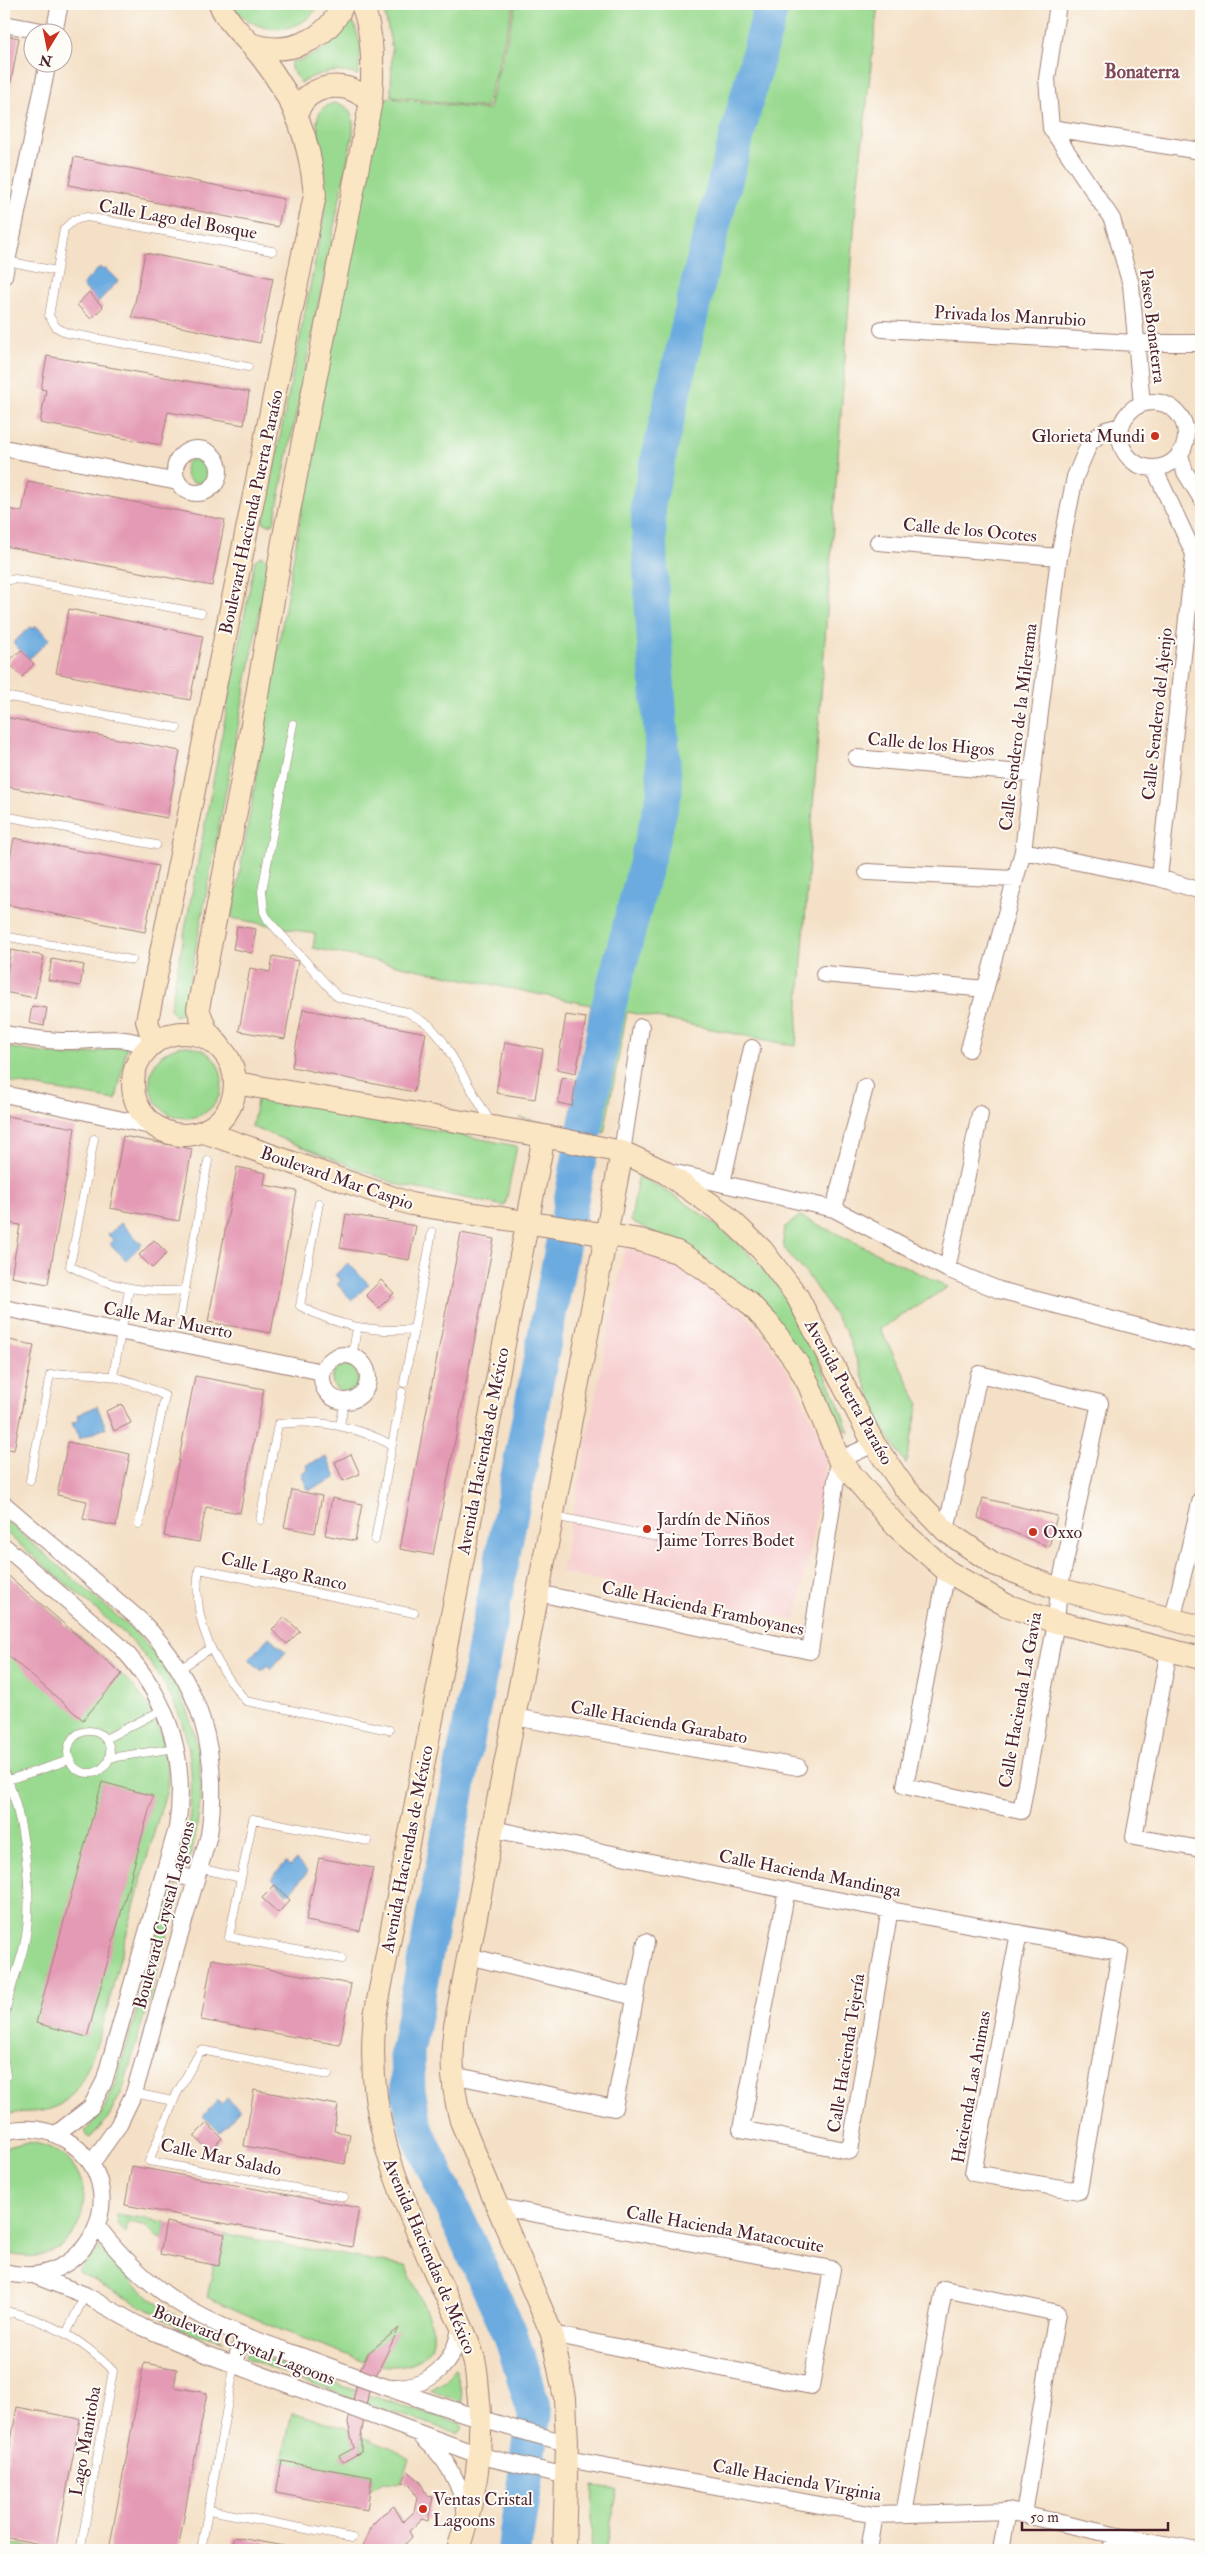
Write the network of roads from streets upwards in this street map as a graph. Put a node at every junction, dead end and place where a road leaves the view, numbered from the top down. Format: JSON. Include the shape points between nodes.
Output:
{"nodes":[{"id":1,"x":60,"y":4,"type":"edge"},
{"id":2,"x":220,"y":4,"type":"edge"},
{"id":3,"x":343,"y":4,"type":"edge"},
{"id":4,"x":362,"y":4,"type":"edge"},
{"id":5,"x":1058,"y":4,"type":"edge"},
{"id":6,"x":56,"y":22,"type":"edge"},
{"id":7,"x":4,"y":24,"type":"edge"},
{"id":8,"x":22,"y":27,"type":"edge"},
{"id":9,"x":251,"y":44,"type":"junction"},
{"id":10,"x":46,"y":72,"type":"edge"},
{"id":11,"x":371,"y":101,"type":"junction"},
{"id":12,"x":297,"y":115,"type":"junction"},
{"id":13,"x":1051,"y":128,"type":"junction"},
{"id":14,"x":1201,"y":151,"type":"edge"},
{"id":15,"x":9,"y":224,"type":"edge"},
{"id":16,"x":5,"y":268,"type":"edge"},
{"id":17,"x":882,"y":329,"type":"dead end"},
{"id":18,"x":1136,"y":343,"type":"junction"},
{"id":19,"x":1201,"y":343,"type":"edge"},
{"id":20,"x":1142,"y":404,"type":"junction"},
{"id":21,"x":1121,"y":426,"type":"junction"},
{"id":22,"x":4,"y":448,"type":"edge"},
{"id":23,"x":1180,"y":454,"type":"junction"},
{"id":24,"x":1154,"y":468,"type":"junction"},
{"id":25,"x":178,"y":482,"type":"dead end"},
{"id":26,"x":1201,"y":498,"type":"edge"},
{"id":27,"x":247,"y":534,"type":"junction"},
{"id":28,"x":283,"y":541,"type":"junction"},
{"id":29,"x":878,"y":542,"type":"dead end"},
{"id":30,"x":1059,"y":557,"type":"junction"},
{"id":31,"x":1198,"y":557,"type":"edge"},
{"id":32,"x":856,"y":758,"type":"dead end"},
{"id":33,"x":1032,"y":774,"type":"junction"},
{"id":34,"x":1023,"y":851,"type":"junction"},
{"id":35,"x":866,"y":872,"type":"dead end"},
{"id":36,"x":1159,"y":878,"type":"junction"},
{"id":37,"x":1016,"y":879,"type":"junction"},
{"id":38,"x":1201,"y":891,"type":"edge"},
{"id":39,"x":824,"y":974,"type":"dead end"},
{"id":40,"x":986,"y":989,"type":"junction"},
{"id":41,"x":641,"y":1027,"type":"dead end"},
{"id":42,"x":4,"y":1034,"type":"edge"},
{"id":43,"x":151,"y":1045,"type":"junction"},
{"id":44,"x":220,"y":1047,"type":"junction"},
{"id":45,"x":752,"y":1048,"type":"dead end"},
{"id":46,"x":969,"y":1050,"type":"dead end"},
{"id":47,"x":236,"y":1083,"type":"junction"},
{"id":48,"x":865,"y":1087,"type":"dead end"},
{"id":49,"x":4,"y":1094,"type":"edge"},
{"id":50,"x":980,"y":1114,"type":"dead end"},
{"id":51,"x":155,"y":1127,"type":"junction"},
{"id":52,"x":204,"y":1132,"type":"junction"},
{"id":53,"x":544,"y":1136,"type":"junction"},
{"id":54,"x":614,"y":1150,"type":"junction"},
{"id":55,"x":662,"y":1171,"type":"junction"},
{"id":56,"x":722,"y":1183,"type":"junction"},
{"id":57,"x":834,"y":1210,"type":"junction"},
{"id":58,"x":535,"y":1224,"type":"junction"},
{"id":59,"x":599,"y":1233,"type":"junction"},
{"id":60,"x":947,"y":1269,"type":"junction"},
{"id":61,"x":4,"y":1308,"type":"edge"},
{"id":62,"x":1201,"y":1343,"type":"edge"},
{"id":63,"x":323,"y":1372,"type":"junction"},
{"id":64,"x":874,"y":1444,"type":"junction"},
{"id":65,"x":839,"y":1460,"type":"junction"},
{"id":66,"x":1201,"y":1499,"type":"edge"},
{"id":67,"x":4,"y":1504,"type":"edge"},
{"id":68,"x":946,"y":1531,"type":"junction"},
{"id":69,"x":4,"y":1546,"type":"edge"},
{"id":70,"x":948,"y":1571,"type":"junction"},
{"id":71,"x":1059,"y":1589,"type":"junction"},
{"id":72,"x":538,"y":1593,"type":"junction"},
{"id":73,"x":1172,"y":1621,"type":"junction"},
{"id":74,"x":1056,"y":1622,"type":"junction"},
{"id":75,"x":1201,"y":1628,"type":"edge"},
{"id":76,"x":1169,"y":1650,"type":"junction"},
{"id":77,"x":1201,"y":1658,"type":"edge"},
{"id":78,"x":514,"y":1717,"type":"junction"},
{"id":79,"x":798,"y":1767,"type":"dead end"},
{"id":80,"x":492,"y":1829,"type":"junction"},
{"id":81,"x":1201,"y":1849,"type":"edge"},
{"id":82,"x":165,"y":1871,"type":"junction"},
{"id":83,"x":197,"y":1874,"type":"junction"},
{"id":84,"x":787,"y":1890,"type":"junction"},
{"id":85,"x":890,"y":1908,"type":"junction"},
{"id":86,"x":1019,"y":1933,"type":"junction"},
{"id":87,"x":646,"y":1942,"type":"dead end"},
{"id":88,"x":1120,"y":1952,"type":"joint"},
{"id":89,"x":468,"y":1956,"type":"junction"},
{"id":90,"x":634,"y":1997,"type":"junction"},
{"id":91,"x":452,"y":2075,"type":"junction"},
{"id":92,"x":4,"y":2132,"type":"edge"},
{"id":93,"x":56,"y":2134,"type":"junction"},
{"id":94,"x":91,"y":2164,"type":"junction"},
{"id":95,"x":499,"y":2207,"type":"junction"},
{"id":96,"x":97,"y":2226,"type":"junction"},
{"id":97,"x":4,"y":2272,"type":"edge"},
{"id":98,"x":36,"y":2276,"type":"junction"},
{"id":99,"x":460,"y":2327,"type":"junction"},
{"id":100,"x":552,"y":2334,"type":"junction"},
{"id":101,"x":244,"y":2335,"type":"junction"},
{"id":102,"x":235,"y":2363,"type":"junction"},
{"id":103,"x":370,"y":2382,"type":"junction"},
{"id":104,"x":492,"y":2423,"type":"junction"},
{"id":105,"x":418,"y":2434,"type":"junction"},
{"id":106,"x":488,"y":2458,"type":"junction"},
{"id":107,"x":567,"y":2459,"type":"junction"},
{"id":108,"x":1016,"y":2513,"type":"junction"},
{"id":109,"x":904,"y":2514,"type":"junction"},
{"id":110,"x":875,"y":2515,"type":"junction"},
{"id":111,"x":466,"y":2523,"type":"junction"},
{"id":112,"x":1112,"y":2543,"type":"edge"},
{"id":113,"x":458,"y":2550,"type":"edge"},
{"id":114,"x":564,"y":2550,"type":"edge"},
{"id":115,"x":869,"y":2550,"type":"edge"},
{"id":116,"x":1002,"y":2550,"type":"edge"},
{"id":117,"x":1198,"y":2550,"type":"edge"}],
"edges":[{"from":1,"to":6,"type":"street"},
{"from":2,"to":9,"type":"street","name":"Boulevard Hacienda Puerta Paraíso"},
{"from":3,"to":9,"type":"street","via":[[326,30],[303,44],[275,49]]},
{"from":4,"to":11,"type":"street","name":"Boulevard Hacienda Puerta Paraíso","via":[[370,30]]},
{"from":5,"to":13,"type":"street","name":"Paseo Bonaterra","via":[[1047,80]]},
{"from":7,"to":8,"type":"street"},
{"from":9,"to":12,"type":"street","name":"Boulevard Hacienda Puerta Paraíso","via":[[279,80]]},
{"from":10,"to":15,"type":"street"},
{"from":11,"to":12,"type":"street","via":[[357,91],[324,88],[306,98],[299,105]]},
{"from":11,"to":28,"type":"street","name":"Boulevard Hacienda Puerta Paraíso"},
{"from":12,"to":27,"type":"street","name":"Boulevard Hacienda Puerta Paraíso","via":[[309,152],[315,195]]},
{"from":13,"to":14,"type":"street"},
{"from":13,"to":18,"type":"street","name":"Paseo Bonaterra","via":[[1112,219],[1131,285]]},
{"from":15,"to":16,"type":"street"},
{"from":17,"to":18,"type":"street","name":"Privada los Manrubio"},
{"from":18,"to":19,"type":"street","name":"Privada los Manrubio"},
{"from":18,"to":20,"type":"street","name":"Paseo Bonaterra"},
{"from":20,"to":21,"type":"street","via":[[1133,409]]},
{"from":20,"to":23,"type":"street","via":[[1159,402],[1174,409],[1184,422],[1186,439]]},
{"from":21,"to":24,"type":"street","via":[[1120,441],[1127,456],[1139,465]]},
{"from":21,"to":30,"type":"street","name":"Calle Sendero de la Milerama","via":[[1106,430],[1090,442],[1075,477]]},
{"from":22,"to":25,"type":"street"},
{"from":23,"to":24,"type":"street","via":[[1169,464]]},
{"from":23,"to":26,"type":"street","via":[[1185,472]]},
{"from":24,"to":31,"type":"street"},
{"from":27,"to":28,"type":"street"},
{"from":27,"to":43,"type":"street","name":"Boulevard Hacienda Puerta Paraíso","via":[[147,1021]]},
{"from":28,"to":44,"type":"street","name":"Boulevard Hacienda Puerta Paraíso","via":[[247,754],[198,1009],[206,1030]]},
{"from":29,"to":30,"type":"street","name":"Calle de los Ocotes"},
{"from":30,"to":33,"type":"street","name":"Calle Sendero de la Milerama"},
{"from":31,"to":36,"type":"street","name":"Calle Sendero del Ajenjo"},
{"from":32,"to":33,"type":"street","name":"Calle de los Higos"},
{"from":33,"to":34,"type":"street","name":"Calle Sendero de la Milerama"},
{"from":34,"to":36,"type":"street"},
{"from":34,"to":37,"type":"street","name":"Calle Sendero de la Milerama"},
{"from":35,"to":37,"type":"street"},
{"from":36,"to":38,"type":"street"},
{"from":37,"to":40,"type":"street","name":"Calle Sendero de la Milerama"},
{"from":39,"to":40,"type":"street"},
{"from":40,"to":46,"type":"street","name":"Calle Sendero de la Milerama"},
{"from":41,"to":54,"type":"street"},
{"from":42,"to":43,"type":"street","via":[[64,1042],[105,1038],[135,1040]]},
{"from":43,"to":44,"type":"street","via":[[176,1034],[199,1035]]},
{"from":43,"to":51,"type":"street","via":[[136,1066],[132,1088],[139,1110]]},
{"from":44,"to":47,"type":"street","via":[[231,1063]]},
{"from":45,"to":56,"type":"street"},
{"from":47,"to":52,"type":"street","via":[[232,1103],[221,1120]]},
{"from":47,"to":53,"type":"street"},
{"from":48,"to":57,"type":"street"},
{"from":49,"to":51,"type":"street"},
{"from":50,"to":60,"type":"street"},
{"from":51,"to":52,"type":"street","via":[[179,1136]]},
{"from":52,"to":58,"type":"street","name":"Boulevard Mar Caspio","via":[[411,1204]]},
{"from":53,"to":54,"type":"street"},
{"from":53,"to":58,"type":"street","name":"Avenida Haciendas de México"},
{"from":54,"to":55,"type":"street","name":"Avenida Puerta Paraíso"},
{"from":54,"to":59,"type":"street"},
{"from":55,"to":56,"type":"street"},
{"from":55,"to":64,"type":"street","name":"Avenida Puerta Paraíso","via":[[700,1195],[762,1250],[797,1296]]},
{"from":56,"to":57,"type":"street"},
{"from":57,"to":60,"type":"street"},
{"from":58,"to":59,"type":"street","name":"Boulevard Mar Caspio"},
{"from":58,"to":99,"type":"street","name":"Avenida Haciendas de México","via":[[372,2038],[373,2082],[383,2141],[418,2234]]},
{"from":59,"to":65,"type":"street","name":"Avenida Puerta Paraíso","via":[[640,1240],[677,1252],[748,1302],[797,1363],[819,1407]]},
{"from":59,"to":72,"type":"street"},
{"from":60,"to":62,"type":"street","via":[[999,1290]]},
{"from":61,"to":63,"type":"street","name":"Calle Mar Muerto"},
{"from":63,"to":63,"type":"street","via":[[336,1357],[352,1357],[358,1359],[366,1370],[368,1382],[360,1396],[344,1401],[331,1396],[326,1390]]},
{"from":64,"to":65,"type":"street"},
{"from":64,"to":68,"type":"street","name":"Avenida Puerta Paraíso","via":[[904,1487]]},
{"from":65,"to":70,"type":"street","name":"Avenida Puerta Paraíso","via":[[896,1526]]},
{"from":65,"to":72,"type":"street","name":"Calle Hacienda Framboyanes","via":[[810,1651]]},
{"from":66,"to":73,"type":"street"},
{"from":67,"to":83,"type":"street","name":"Boulevard Crystal Lagoons","via":[[140,1620],[180,1669],[202,1719],[212,1764],[209,1834]]},
{"from":68,"to":71,"type":"street","name":"Avenida Puerta Paraíso","via":[[994,1564]]},
{"from":68,"to":71,"type":"street","name":"Calle Hacienda La Gavia","via":[[980,1374],[1100,1403]]},
{"from":69,"to":82,"type":"street","name":"Boulevard Crystal Lagoons","via":[[118,1644],[144,1674],[164,1709],[177,1748],[181,1788],[180,1808]]},
{"from":70,"to":74,"type":"street","name":"Avenida Puerta Paraíso","via":[[1006,1605]]},
{"from":70,"to":74,"type":"street","name":"Calle Hacienda La Gavia","via":[[905,1786],[1021,1811]]},
{"from":71,"to":73,"type":"street","name":"Avenida Puerta Paraíso"},
{"from":71,"to":74,"type":"street","name":"Calle Hacienda La Gavia"},
{"from":72,"to":78,"type":"street"},
{"from":73,"to":75,"type":"street","name":"Avenida Puerta Paraíso"},
{"from":74,"to":76,"type":"street","name":"Avenida Puerta Paraíso"},
{"from":76,"to":77,"type":"street","name":"Avenida Puerta Paraíso"},
{"from":76,"to":81,"type":"street","via":[[1134,1837]]},
{"from":78,"to":79,"type":"street","name":"Calle Hacienda Garabato"},
{"from":78,"to":80,"type":"street"},
{"from":80,"to":84,"type":"street","name":"Calle Hacienda Mandinga"},
{"from":80,"to":89,"type":"street"},
{"from":82,"to":83,"type":"street"},
{"from":82,"to":93,"type":"street","name":"Boulevard Crystal Lagoons","via":[[98,2095],[91,2107]]},
{"from":83,"to":94,"type":"street","name":"Boulevard Crystal Lagoons","via":[[134,2093],[118,2126]]},
{"from":84,"to":85,"type":"street","name":"Calle Hacienda Mandinga"},
{"from":84,"to":85,"type":"street","name":"Calle Hacienda Tejería","via":[[741,2129],[850,2151]]},
{"from":85,"to":86,"type":"street","name":"Calle Hacienda Mandinga"},
{"from":86,"to":88,"type":"street","name":"Calle Hacienda Mandinga"},
{"from":86,"to":88,"type":"street","name":"Hacienda Las Animas","via":[[973,2173],[1079,2191]]},
{"from":87,"to":90,"type":"street"},
{"from":89,"to":90,"type":"street"},
{"from":89,"to":91,"type":"street","via":[[453,2034]]},
{"from":90,"to":91,"type":"street","via":[[614,2108]]},
{"from":91,"to":95,"type":"street","via":[[461,2121]]},
{"from":92,"to":93,"type":"street","via":[[37,2128]]},
{"from":93,"to":94,"type":"street","via":[[76,2146]]},
{"from":94,"to":96,"type":"street","via":[[101,2194]]},
{"from":95,"to":100,"type":"street"},
{"from":95,"to":100,"type":"street","name":"Calle Hacienda Matacocuite","via":[[832,2269],[811,2386]]},
{"from":96,"to":98,"type":"street","via":[[84,2250],[62,2267]]},
{"from":96,"to":101,"type":"street","name":"Boulevard Crystal Lagoons","via":[[128,2262],[162,2292],[199,2315]]},
{"from":97,"to":98,"type":"street"},
{"from":98,"to":102,"type":"street","name":"Boulevard Crystal Lagoons","via":[[85,2295],[172,2341]]},
{"from":99,"to":103,"type":"street","via":[[448,2362],[430,2378],[404,2387]]},
{"from":99,"to":104,"type":"street","name":"Avenida Haciendas de México","via":[[474,2360]]},
{"from":100,"to":107,"type":"street","via":[[565,2398]]},
{"from":101,"to":102,"type":"street"},
{"from":101,"to":103,"type":"street","name":"Boulevard Crystal Lagoons"},
{"from":102,"to":105,"type":"street","name":"Boulevard Crystal Lagoons"},
{"from":103,"to":104,"type":"street"},
{"from":104,"to":106,"type":"street","name":"Avenida Haciendas de México"},
{"from":104,"to":107,"type":"street"},
{"from":105,"to":106,"type":"street","name":"Boulevard Crystal Lagoons"},
{"from":105,"to":111,"type":"street","via":[[439,2453],[451,2472],[461,2492]]},
{"from":106,"to":107,"type":"street","name":"Boulevard Crystal Lagoons"},
{"from":106,"to":111,"type":"street","name":"Avenida Haciendas de México"},
{"from":107,"to":110,"type":"street","name":"Calle Hacienda Virginia"},
{"from":107,"to":114,"type":"street"},
{"from":108,"to":109,"type":"street","name":"Calle Hacienda Virginia"},
{"from":108,"to":109,"type":"street","via":[[1057,2313],[944,2289]]},
{"from":108,"to":112,"type":"street","name":"Calle Hacienda Virginia"},
{"from":108,"to":116,"type":"street"},
{"from":109,"to":110,"type":"street","name":"Calle Hacienda Virginia"},
{"from":110,"to":115,"type":"street"},
{"from":111,"to":113,"type":"street","name":"Avenida Haciendas de México"},
{"from":112,"to":117,"type":"street","name":"Calle Hacienda Virginia"}]}
